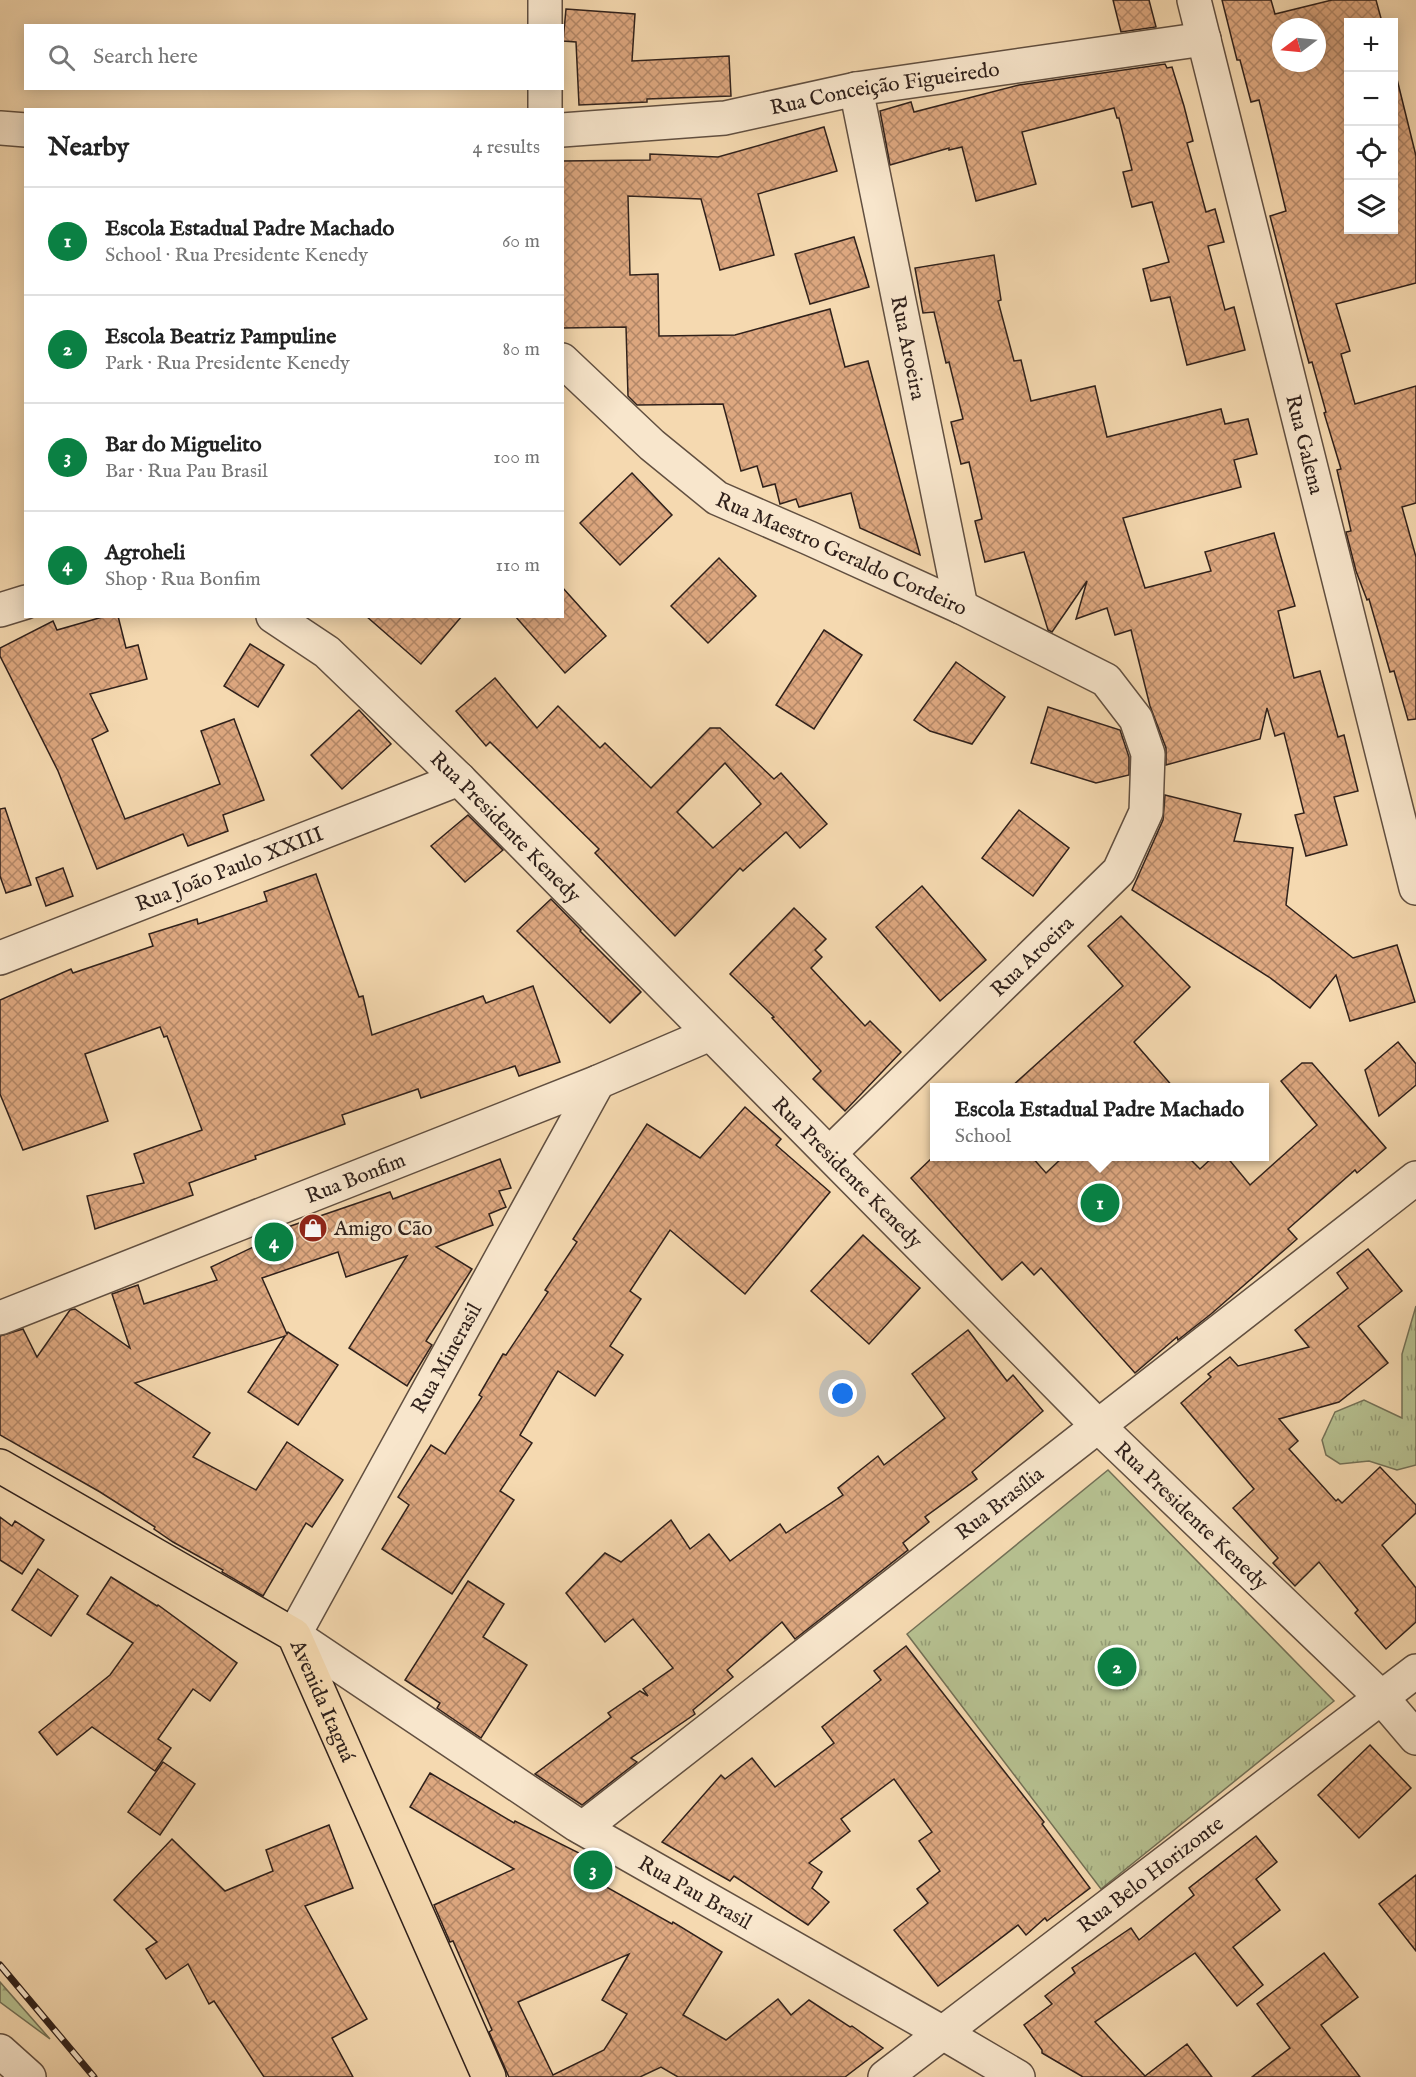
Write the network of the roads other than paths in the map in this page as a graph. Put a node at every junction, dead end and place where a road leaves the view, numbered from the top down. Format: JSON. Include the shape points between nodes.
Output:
{"nodes":[{"id":1,"x":545,"y":0,"type":"edge"},
{"id":2,"x":1194,"y":0,"type":"edge"},
{"id":3,"x":545,"y":24,"type":"edge"},
{"id":4,"x":1204,"y":39,"type":"junction"},
{"id":5,"x":856,"y":89,"type":"junction"},
{"id":6,"x":545,"y":90,"type":"edge"},
{"id":7,"x":545,"y":108,"type":"edge"},
{"id":8,"x":0,"y":128,"type":"edge"},
{"id":9,"x":24,"y":130,"type":"edge"},
{"id":10,"x":564,"y":130,"type":"edge"},
{"id":11,"x":564,"y":362,"type":"edge"},
{"id":12,"x":24,"y":603,"type":"edge"},
{"id":13,"x":960,"y":607,"type":"junction"},
{"id":14,"x":0,"y":610,"type":"edge"},
{"id":15,"x":276,"y":618,"type":"edge"},
{"id":16,"x":1136,"y":719,"type":"joint"},
{"id":17,"x":459,"y":779,"type":"junction"},
{"id":18,"x":1408,"y":831,"type":"edge"},
{"id":19,"x":1416,"y":888,"type":"edge"},
{"id":20,"x":0,"y":958,"type":"edge"},
{"id":21,"x":710,"y":1034,"type":"junction"},
{"id":22,"x":598,"y":1082,"type":"junction"},
{"id":23,"x":830,"y":1153,"type":"junction"},
{"id":24,"x":1416,"y":1178,"type":"edge"},
{"id":25,"x":0,"y":1318,"type":"edge"},
{"id":26,"x":1098,"y":1426,"type":"junction"},
{"id":27,"x":0,"y":1466,"type":"edge"},
{"id":28,"x":294,"y":1635,"type":"junction"},
{"id":29,"x":1416,"y":1671,"type":"edge"},
{"id":30,"x":1381,"y":1697,"type":"junction"},
{"id":31,"x":1416,"y":1738,"type":"edge"},
{"id":32,"x":583,"y":1828,"type":"junction"},
{"id":33,"x":943,"y":2032,"type":"junction"},
{"id":34,"x":489,"y":2077,"type":"edge"},
{"id":35,"x":885,"y":2077,"type":"edge"},
{"id":36,"x":1018,"y":2077,"type":"edge"}],
"edges":[{"from":1,"to":3,"type":"street"},
{"from":2,"to":4,"type":"street","name":"Rua Galena"},
{"from":4,"to":5,"type":"street","name":"Rua Conceição Figueiredo"},
{"from":4,"to":18,"type":"street","name":"Rua Galena"},
{"from":5,"to":10,"type":"street","name":"Rua Conceição Figueiredo","via":[[725,118]]},
{"from":5,"to":13,"type":"street","name":"Rua Aroeira"},
{"from":6,"to":7,"type":"street"},
{"from":8,"to":9,"type":"street"},
{"from":11,"to":13,"type":"street","name":"Rua Maestro Geraldo Cordeiro","via":[[652,445],[717,498]]},
{"from":12,"to":14,"type":"street"},
{"from":13,"to":16,"type":"street","name":"Rua Maestro Geraldo Cordeiro","via":[[1106,680]]},
{"from":15,"to":17,"type":"street","name":"Rua Presidente Kenedy","via":[[327,652]]},
{"from":16,"to":23,"type":"street","name":"Rua Aroeira","via":[[1148,754],[1146,812],[1119,871]]},
{"from":17,"to":20,"type":"street","name":"Rua João Paulo XXIII"},
{"from":17,"to":21,"type":"street","name":"Rua Presidente Kenedy"},
{"from":18,"to":19,"type":"street","name":"Rua Galena"},
{"from":21,"to":22,"type":"street","name":"Rua Bonfim"},
{"from":21,"to":23,"type":"street","name":"Rua Presidente Kenedy"},
{"from":22,"to":25,"type":"street","name":"Rua Bonfim"},
{"from":22,"to":28,"type":"street","name":"Rua Minerasil"},
{"from":23,"to":26,"type":"street","name":"Rua Presidente Kenedy"},
{"from":24,"to":26,"type":"street","name":"Rua Brasília"},
{"from":26,"to":30,"type":"street","name":"Rua Presidente Kenedy"},
{"from":26,"to":32,"type":"street","name":"Rua Brasília"},
{"from":27,"to":28,"type":"main road","name":"Avenida Itaguá"},
{"from":28,"to":32,"type":"street","name":"Rua Pau Brasil"},
{"from":28,"to":34,"type":"main road","name":"Avenida Itaguá"},
{"from":29,"to":30,"type":"street","name":"Rua Belo Horizonte"},
{"from":30,"to":31,"type":"street","name":"Rua Presidente Kenedy"},
{"from":30,"to":33,"type":"street","name":"Rua Belo Horizonte"},
{"from":32,"to":33,"type":"street","name":"Rua Pau Brasil"},
{"from":33,"to":35,"type":"street","name":"Rua Belo Horizonte"},
{"from":33,"to":36,"type":"street","name":"Rua Pau Brasil"}]}
